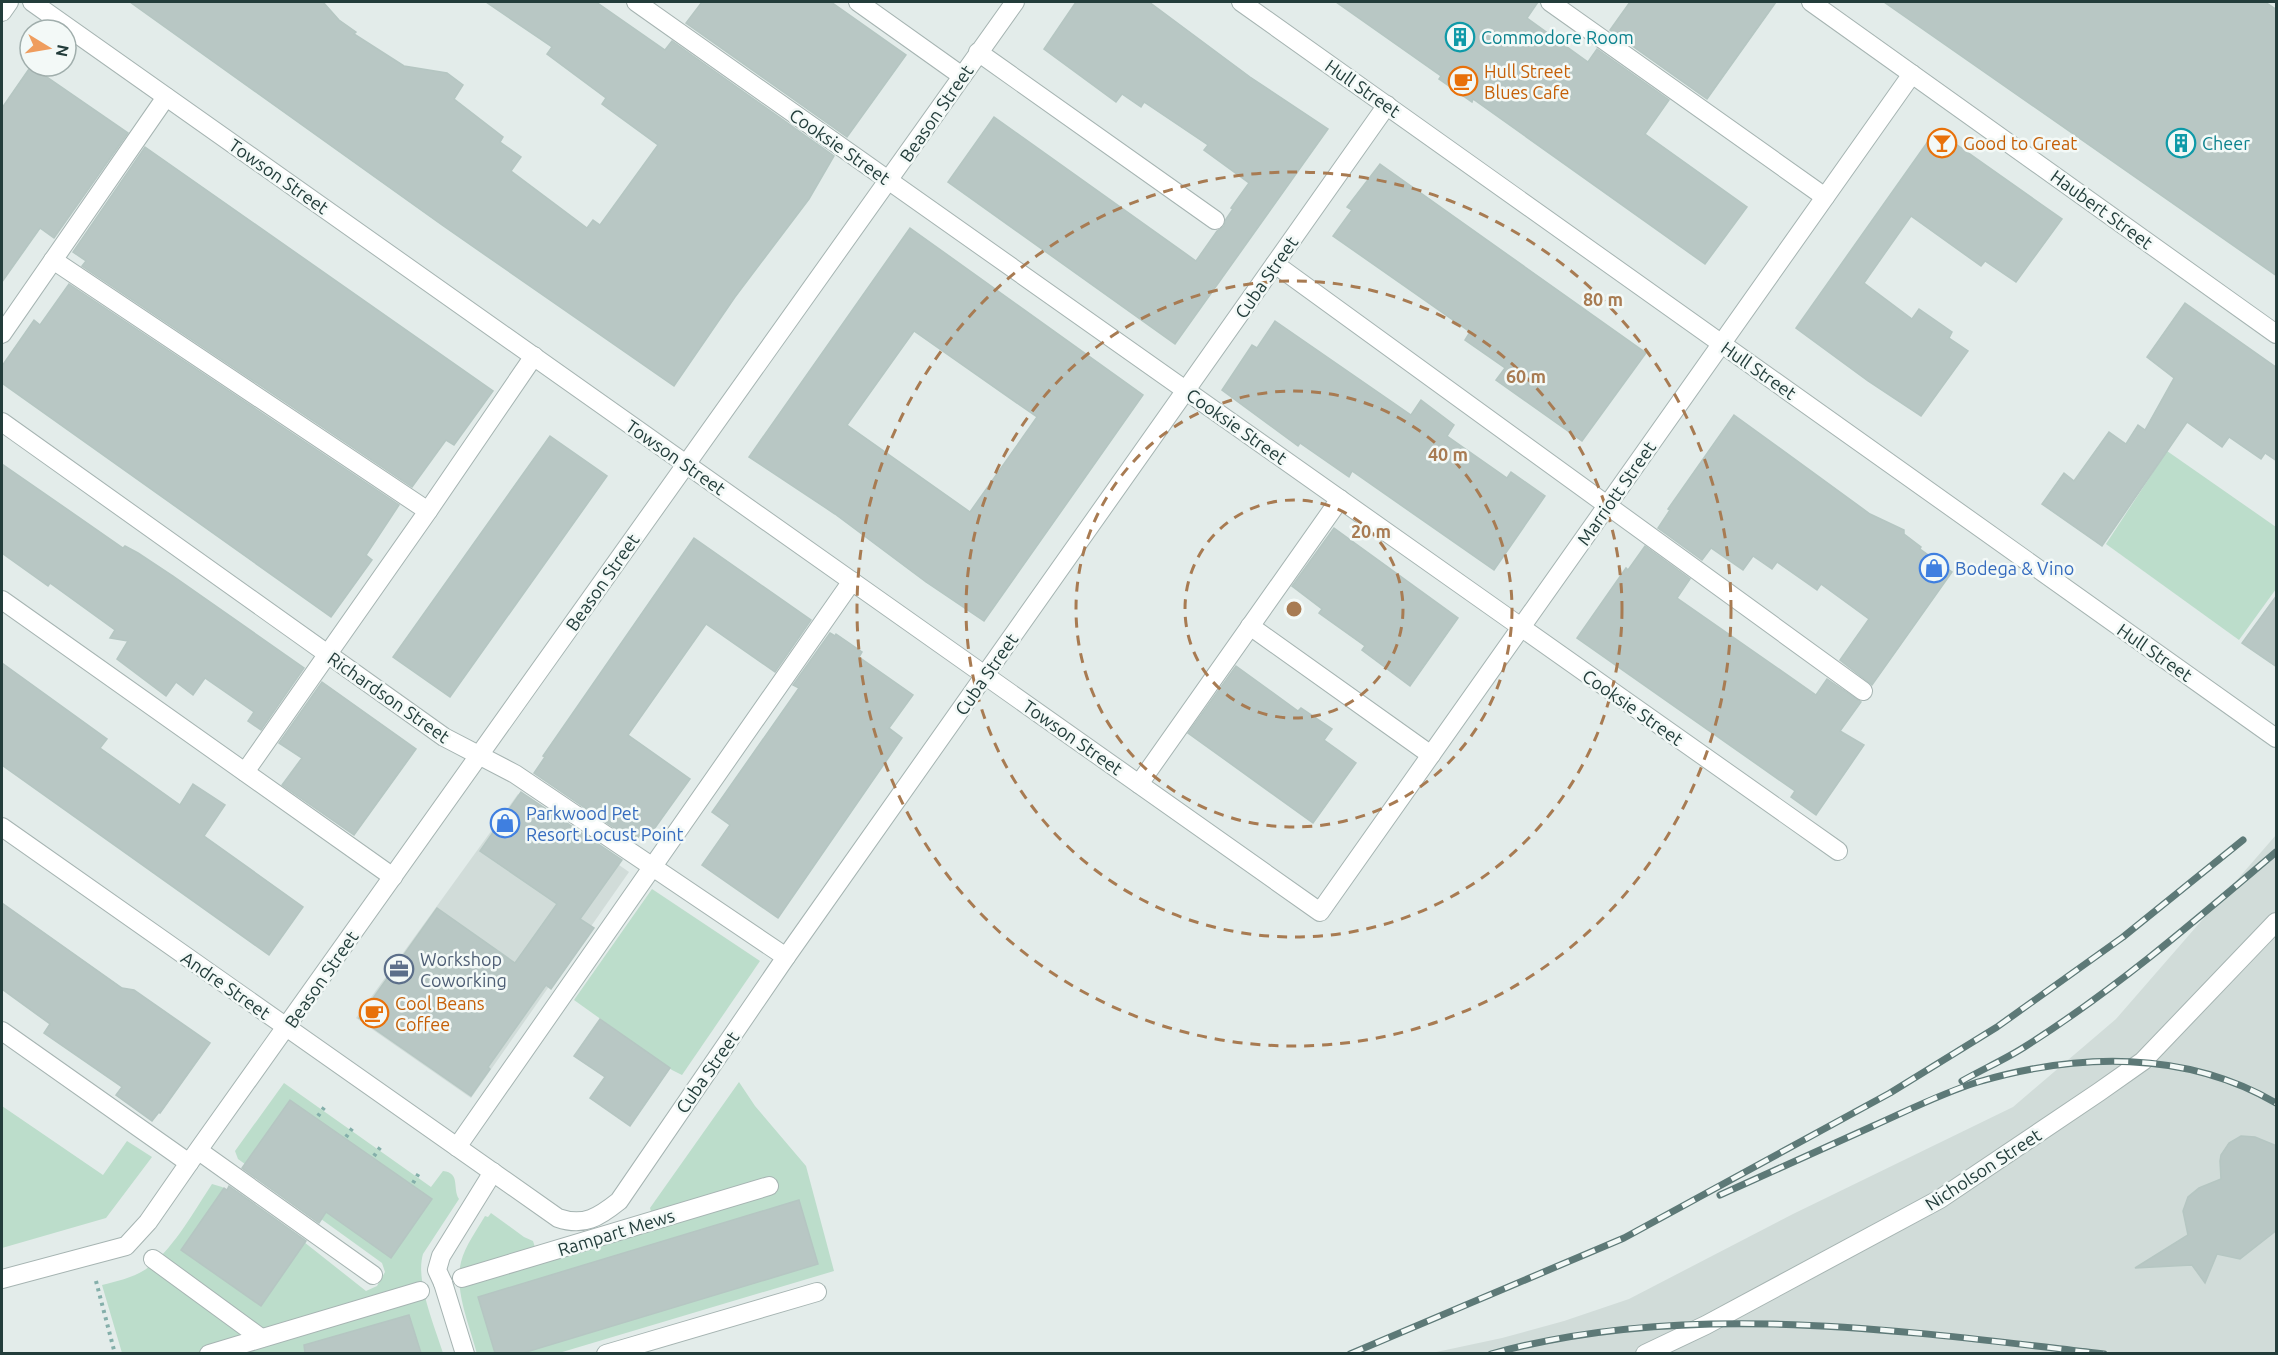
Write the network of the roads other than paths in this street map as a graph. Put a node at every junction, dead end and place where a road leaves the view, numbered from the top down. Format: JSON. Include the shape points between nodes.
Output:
{"nodes":[{"id":1,"x":9,"y":2,"type":"edge"},
{"id":2,"x":32,"y":2,"type":"edge"},
{"id":3,"x":636,"y":2,"type":"edge"},
{"id":4,"x":858,"y":2,"type":"edge"},
{"id":5,"x":1015,"y":2,"type":"edge"},
{"id":6,"x":1241,"y":2,"type":"edge"},
{"id":7,"x":1550,"y":2,"type":"edge"},
{"id":8,"x":1811,"y":2,"type":"edge"},
{"id":9,"x":2,"y":12,"type":"edge"},
{"id":10,"x":978,"y":52,"type":"junction"},
{"id":11,"x":1912,"y":74,"type":"junction"},
{"id":12,"x":962,"y":75,"type":"junction"},
{"id":13,"x":166,"y":96,"type":"junction"},
{"id":14,"x":1387,"y":105,"type":"junction"},
{"id":15,"x":888,"y":180,"type":"junction"},
{"id":16,"x":1825,"y":197,"type":"junction"},
{"id":17,"x":1215,"y":220,"type":"dead end"},
{"id":18,"x":52,"y":260,"type":"junction"},
{"id":19,"x":1275,"y":264,"type":"junction"},
{"id":20,"x":2,"y":334,"type":"edge"},
{"id":21,"x":2277,"y":334,"type":"edge"},
{"id":22,"x":1721,"y":344,"type":"junction"},
{"id":23,"x":534,"y":356,"type":"junction"},
{"id":24,"x":1186,"y":391,"type":"junction"},
{"id":25,"x":2,"y":422,"type":"edge"},
{"id":26,"x":686,"y":464,"type":"junction"},
{"id":27,"x":1340,"y":499,"type":"junction"},
{"id":28,"x":1607,"y":505,"type":"junction"},
{"id":29,"x":428,"y":511,"type":"junction"},
{"id":30,"x":852,"y":581,"type":"junction"},
{"id":31,"x":2,"y":600,"type":"edge"},
{"id":32,"x":1250,"y":626,"type":"junction"},
{"id":33,"x":1521,"y":628,"type":"junction"},
{"id":34,"x":328,"y":655,"type":"junction"},
{"id":35,"x":985,"y":675,"type":"junction"},
{"id":36,"x":1863,"y":691,"type":"dead end"},
{"id":37,"x":2277,"y":738,"type":"edge"},
{"id":38,"x":479,"y":755,"type":"junction"},
{"id":39,"x":1431,"y":755,"type":"junction"},
{"id":40,"x":245,"y":772,"type":"junction"},
{"id":41,"x":1139,"y":784,"type":"junction"},
{"id":42,"x":2,"y":827,"type":"edge"},
{"id":43,"x":1838,"y":851,"type":"dead end"},
{"id":44,"x":652,"y":867,"type":"junction"},
{"id":45,"x":393,"y":877,"type":"junction"},
{"id":46,"x":1320,"y":912,"type":"joint"},
{"id":47,"x":2277,"y":922,"type":"edge"},
{"id":48,"x":786,"y":957,"type":"junction"},
{"id":49,"x":286,"y":1027,"type":"junction"},
{"id":50,"x":2,"y":1031,"type":"edge"},
{"id":51,"x":457,"y":1147,"type":"junction"},
{"id":52,"x":194,"y":1157,"type":"junction"},
{"id":53,"x":493,"y":1172,"type":"junction"},
{"id":54,"x":769,"y":1186,"type":"dead end"},
{"id":55,"x":571,"y":1222,"type":"joint"},
{"id":56,"x":153,"y":1259,"type":"dead end"},
{"id":57,"x":373,"y":1275,"type":"dead end"},
{"id":58,"x":462,"y":1278,"type":"dead end"},
{"id":59,"x":2,"y":1279,"type":"edge"},
{"id":60,"x":420,"y":1290,"type":"dead end"},
{"id":61,"x":817,"y":1292,"type":"dead end"},
{"id":62,"x":261,"y":1338,"type":"junction"},
{"id":63,"x":209,"y":1353,"type":"edge"},
{"id":64,"x":465,"y":1353,"type":"edge"},
{"id":65,"x":606,"y":1353,"type":"edge"},
{"id":66,"x":1645,"y":1353,"type":"edge"}],
"edges":[{"from":1,"to":9,"type":"street"},
{"from":2,"to":13,"type":"street","name":"Towson Street"},
{"from":3,"to":15,"type":"street","name":"Cooksie Street"},
{"from":4,"to":12,"type":"street"},
{"from":5,"to":10,"type":"street","name":"Beason Street"},
{"from":6,"to":14,"type":"street","name":"Hull Street"},
{"from":7,"to":16,"type":"street"},
{"from":8,"to":11,"type":"street","name":"Haubert Street"},
{"from":10,"to":12,"type":"street","name":"Beason Street"},
{"from":10,"to":17,"type":"street"},
{"from":11,"to":16,"type":"street","name":"Marriott Street"},
{"from":11,"to":21,"type":"street","name":"Haubert Street"},
{"from":12,"to":15,"type":"street","name":"Beason Street"},
{"from":13,"to":18,"type":"street"},
{"from":13,"to":23,"type":"street","name":"Towson Street"},
{"from":14,"to":19,"type":"street","name":"Cuba Street"},
{"from":14,"to":22,"type":"street","name":"Hull Street"},
{"from":15,"to":24,"type":"street","name":"Cooksie Street"},
{"from":15,"to":26,"type":"street","name":"Beason Street"},
{"from":16,"to":22,"type":"street","name":"Marriott Street"},
{"from":18,"to":20,"type":"street"},
{"from":18,"to":29,"type":"street"},
{"from":19,"to":24,"type":"street","name":"Cuba Street"},
{"from":19,"to":28,"type":"street"},
{"from":22,"to":28,"type":"street","name":"Marriott Street"},
{"from":22,"to":37,"type":"street","name":"Hull Street"},
{"from":23,"to":26,"type":"street","name":"Towson Street"},
{"from":23,"to":29,"type":"street"},
{"from":24,"to":27,"type":"street","name":"Cooksie Street"},
{"from":24,"to":35,"type":"street","name":"Cuba Street"},
{"from":25,"to":34,"type":"street","name":"Richardson Street"},
{"from":26,"to":30,"type":"street","name":"Towson Street"},
{"from":26,"to":38,"type":"street","name":"Beason Street"},
{"from":27,"to":32,"type":"street"},
{"from":27,"to":33,"type":"street","name":"Cooksie Street"},
{"from":28,"to":33,"type":"street","name":"Marriott Street"},
{"from":28,"to":36,"type":"street"},
{"from":29,"to":34,"type":"street"},
{"from":30,"to":35,"type":"street","name":"Towson Street"},
{"from":30,"to":44,"type":"street"},
{"from":31,"to":40,"type":"street"},
{"from":32,"to":39,"type":"street"},
{"from":32,"to":41,"type":"street"},
{"from":33,"to":39,"type":"street","name":"Marriott Street"},
{"from":33,"to":43,"type":"street","name":"Cooksie Street"},
{"from":34,"to":38,"type":"street","name":"Richardson Street","via":[[444,737]]},
{"from":34,"to":40,"type":"street"},
{"from":35,"to":41,"type":"street","name":"Towson Street"},
{"from":35,"to":48,"type":"street","name":"Cuba Street"},
{"from":38,"to":44,"type":"street","name":"Richardson Street","via":[[514,774]]},
{"from":38,"to":45,"type":"street","name":"Beason Street"},
{"from":39,"to":46,"type":"street","name":"Marriott Street"},
{"from":40,"to":45,"type":"street"},
{"from":41,"to":46,"type":"street","name":"Towson Street"},
{"from":42,"to":49,"type":"street","name":"Andre Street"},
{"from":44,"to":48,"type":"street","name":"Richardson Street"},
{"from":44,"to":51,"type":"street"},
{"from":45,"to":49,"type":"street","name":"Beason Street"},
{"from":47,"to":66,"type":"street","name":"Nicholson Street","via":[[2143,1061],[2099,1092],[1940,1199],[1706,1325]]},
{"from":48,"to":55,"type":"street","name":"Cuba Street","via":[[619,1201],[591,1220]]},
{"from":49,"to":51,"type":"street","name":"Andre Street"},
{"from":49,"to":52,"type":"street","name":"Beason Street"},
{"from":50,"to":52,"type":"street"},
{"from":51,"to":53,"type":"street","name":"Andre Street"},
{"from":52,"to":57,"type":"street"},
{"from":52,"to":59,"type":"street","name":"Beason Street","via":[[126,1246]]},
{"from":53,"to":55,"type":"street","name":"Andre Street","via":[[558,1218]]},
{"from":53,"to":64,"type":"street","via":[[441,1256],[437,1270]]},
{"from":54,"to":58,"type":"street","name":"Rampart Mews"},
{"from":56,"to":62,"type":"street"},
{"from":60,"to":62,"type":"street"},
{"from":61,"to":65,"type":"street"},
{"from":62,"to":63,"type":"street"}]}
